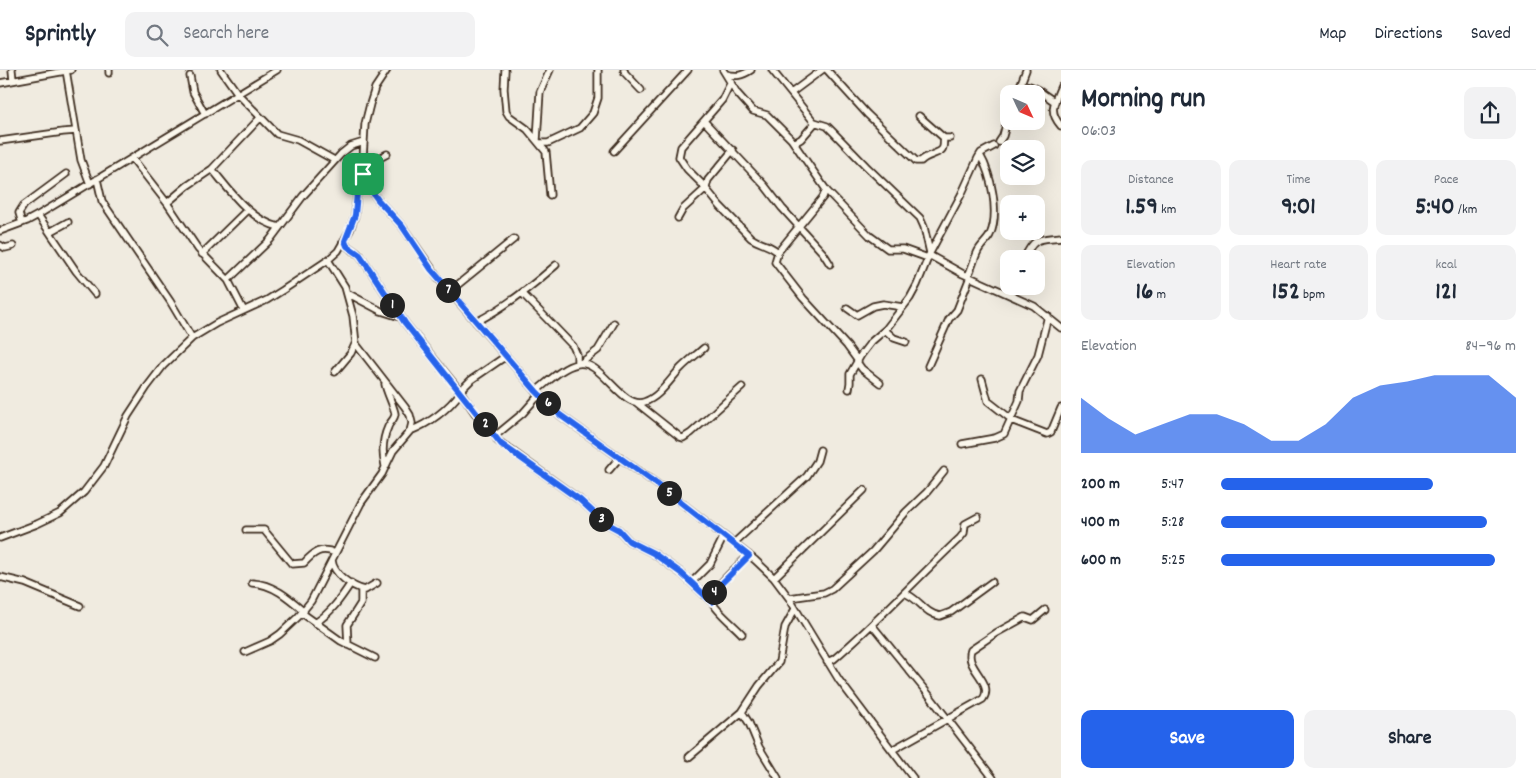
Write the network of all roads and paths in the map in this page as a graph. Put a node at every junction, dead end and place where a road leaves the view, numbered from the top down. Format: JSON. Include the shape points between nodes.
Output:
{"nodes":[{"id":1,"x":12,"y":70,"type":"edge"},
{"id":2,"x":68,"y":70,"type":"edge"},
{"id":3,"x":221,"y":70,"type":"edge"},
{"id":4,"x":387,"y":70,"type":"edge"},
{"id":5,"x":505,"y":70,"type":"edge"},
{"id":6,"x":550,"y":70,"type":"edge"},
{"id":7,"x":598,"y":70,"type":"edge"},
{"id":8,"x":624,"y":70,"type":"edge"},
{"id":9,"x":688,"y":70,"type":"edge"},
{"id":10,"x":751,"y":70,"type":"edge"},
{"id":11,"x":772,"y":70,"type":"edge"},
{"id":12,"x":822,"y":70,"type":"edge"},
{"id":13,"x":827,"y":70,"type":"edge"},
{"id":14,"x":1026,"y":70,"type":"edge"},
{"id":15,"x":274,"y":71,"type":"edge"},
{"id":16,"x":724,"y":72,"type":"edge"},
{"id":17,"x":190,"y":76,"type":"dead end"},
{"id":18,"x":13,"y":80,"type":"junction"},
{"id":19,"x":0,"y":82,"type":"edge"},
{"id":20,"x":730,"y":82,"type":"junction"},
{"id":21,"x":1021,"y":83,"type":"joint"},
{"id":22,"x":1061,"y":86,"type":"edge"},
{"id":23,"x":641,"y":90,"type":"dead end"},
{"id":24,"x":791,"y":93,"type":"junction"},
{"id":25,"x":238,"y":94,"type":"junction"},
{"id":26,"x":1055,"y":102,"type":"junction"},
{"id":27,"x":205,"y":114,"type":"junction"},
{"id":28,"x":919,"y":116,"type":"dead end"},
{"id":29,"x":260,"y":118,"type":"junction"},
{"id":30,"x":704,"y":121,"type":"junction"},
{"id":31,"x":815,"y":123,"type":"junction"},
{"id":32,"x":1061,"y":126,"type":"edge"},
{"id":33,"x":1004,"y":130,"type":"edge"},
{"id":34,"x":76,"y":131,"type":"junction"},
{"id":35,"x":0,"y":141,"type":"edge"},
{"id":36,"x":364,"y":142,"type":"junction"},
{"id":37,"x":538,"y":142,"type":"junction"},
{"id":38,"x":794,"y":143,"type":"junction"},
{"id":39,"x":733,"y":150,"type":"junction"},
{"id":40,"x":614,"y":151,"type":"dead end"},
{"id":41,"x":387,"y":154,"type":"dead end"},
{"id":42,"x":980,"y":155,"type":"junction"},
{"id":43,"x":132,"y":158,"type":"junction"},
{"id":44,"x":334,"y":160,"type":"junction"},
{"id":45,"x":363,"y":167,"type":"junction"},
{"id":46,"x":212,"y":169,"type":"junction"},
{"id":47,"x":66,"y":174,"type":"dead end"},
{"id":48,"x":363,"y":174,"type":"junction"},
{"id":49,"x":97,"y":179,"type":"junction"},
{"id":50,"x":90,"y":184,"type":"junction"},
{"id":51,"x":706,"y":188,"type":"junction"},
{"id":52,"x":826,"y":189,"type":"junction"},
{"id":53,"x":550,"y":195,"type":"dead end"},
{"id":54,"x":167,"y":204,"type":"junction"},
{"id":55,"x":248,"y":210,"type":"junction"},
{"id":56,"x":38,"y":216,"type":"junction"},
{"id":57,"x":678,"y":218,"type":"dead end"},
{"id":58,"x":68,"y":222,"type":"dead end"},
{"id":59,"x":22,"y":223,"type":"junction"},
{"id":60,"x":279,"y":227,"type":"junction"},
{"id":61,"x":799,"y":227,"type":"junction"},
{"id":62,"x":0,"y":230,"type":"edge"},
{"id":63,"x":50,"y":232,"type":"junction"},
{"id":64,"x":1061,"y":237,"type":"edge"},
{"id":65,"x":514,"y":239,"type":"dead end"},
{"id":66,"x":345,"y":241,"type":"junction"},
{"id":67,"x":0,"y":245,"type":"edge"},
{"id":68,"x":12,"y":246,"type":"dead end"},
{"id":69,"x":1029,"y":250,"type":"edge"},
{"id":70,"x":778,"y":252,"type":"junction"},
{"id":71,"x":202,"y":254,"type":"junction"},
{"id":72,"x":929,"y":255,"type":"junction"},
{"id":73,"x":328,"y":260,"type":"junction"},
{"id":74,"x":830,"y":264,"type":"dead end"},
{"id":75,"x":556,"y":265,"type":"dead end"},
{"id":76,"x":969,"y":277,"type":"junction"},
{"id":77,"x":228,"y":280,"type":"junction"},
{"id":78,"x":1000,"y":290,"type":"edge"},
{"id":79,"x":450,"y":292,"type":"junction"},
{"id":80,"x":347,"y":293,"type":"junction"},
{"id":81,"x":95,"y":294,"type":"dead end"},
{"id":82,"x":522,"y":294,"type":"junction"},
{"id":83,"x":1012,"y":295,"type":"edge"},
{"id":84,"x":904,"y":307,"type":"junction"},
{"id":85,"x":847,"y":308,"type":"dead end"},
{"id":86,"x":244,"y":309,"type":"junction"},
{"id":87,"x":1048,"y":316,"type":"junction"},
{"id":88,"x":400,"y":317,"type":"junction"},
{"id":89,"x":476,"y":322,"type":"junction"},
{"id":90,"x":614,"y":323,"type":"dead end"},
{"id":91,"x":1061,"y":328,"type":"edge"},
{"id":92,"x":885,"y":330,"type":"junction"},
{"id":93,"x":192,"y":338,"type":"junction"},
{"id":94,"x":356,"y":342,"type":"junction"},
{"id":95,"x":906,"y":342,"type":"dead end"},
{"id":96,"x":704,"y":348,"type":"dead end"},
{"id":97,"x":506,"y":356,"type":"junction"},
{"id":98,"x":857,"y":362,"type":"junction"},
{"id":99,"x":578,"y":364,"type":"junction"},
{"id":100,"x":928,"y":366,"type":"dead end"},
{"id":101,"x":335,"y":372,"type":"dead end"},
{"id":102,"x":982,"y":380,"type":"dead end"},
{"id":103,"x":384,"y":381,"type":"junction"},
{"id":104,"x":880,"y":383,"type":"dead end"},
{"id":105,"x":742,"y":387,"type":"dead end"},
{"id":106,"x":849,"y":389,"type":"dead end"},
{"id":107,"x":460,"y":392,"type":"junction"},
{"id":108,"x":538,"y":393,"type":"junction"},
{"id":109,"x":637,"y":403,"type":"junction"},
{"id":110,"x":1061,"y":408,"type":"edge"},
{"id":111,"x":1011,"y":420,"type":"junction"},
{"id":112,"x":410,"y":431,"type":"junction"},
{"id":113,"x":495,"y":436,"type":"junction"},
{"id":114,"x":962,"y":444,"type":"dead end"},
{"id":115,"x":820,"y":450,"type":"dead end"},
{"id":116,"x":620,"y":457,"type":"junction"},
{"id":117,"x":385,"y":466,"type":"junction"},
{"id":118,"x":609,"y":470,"type":"dead end"},
{"id":119,"x":944,"y":471,"type":"dead end"},
{"id":120,"x":864,"y":490,"type":"dead end"},
{"id":121,"x":978,"y":517,"type":"dead end"},
{"id":122,"x":246,"y":530,"type":"dead end"},
{"id":123,"x":724,"y":536,"type":"junction"},
{"id":124,"x":0,"y":538,"type":"edge"},
{"id":125,"x":734,"y":543,"type":"junction"},
{"id":126,"x":335,"y":553,"type":"junction"},
{"id":127,"x":749,"y":556,"type":"junction"},
{"id":128,"x":332,"y":560,"type":"junction"},
{"id":129,"x":0,"y":577,"type":"edge"},
{"id":130,"x":774,"y":578,"type":"junction"},
{"id":131,"x":692,"y":582,"type":"junction"},
{"id":132,"x":992,"y":582,"type":"dead end"},
{"id":133,"x":252,"y":583,"type":"dead end"},
{"id":134,"x":351,"y":583,"type":"junction"},
{"id":135,"x":377,"y":583,"type":"dead end"},
{"id":136,"x":362,"y":589,"type":"junction"},
{"id":137,"x":904,"y":593,"type":"junction"},
{"id":138,"x":789,"y":598,"type":"junction"},
{"id":139,"x":712,"y":602,"type":"junction"},
{"id":140,"x":80,"y":606,"type":"dead end"},
{"id":141,"x":795,"y":609,"type":"junction"},
{"id":142,"x":1045,"y":610,"type":"dead end"},
{"id":143,"x":303,"y":612,"type":"junction"},
{"id":144,"x":315,"y":623,"type":"junction"},
{"id":145,"x":872,"y":625,"type":"junction"},
{"id":146,"x":742,"y":634,"type":"dead end"},
{"id":147,"x":348,"y":645,"type":"junction"},
{"id":148,"x":245,"y":652,"type":"dead end"},
{"id":149,"x":375,"y":658,"type":"dead end"},
{"id":150,"x":827,"y":662,"type":"junction"},
{"id":151,"x":742,"y":712,"type":"junction"},
{"id":152,"x":946,"y":718,"type":"junction"},
{"id":153,"x":892,"y":750,"type":"junction"},
{"id":154,"x":689,"y":757,"type":"dead end"},
{"id":155,"x":778,"y":778,"type":"edge"},
{"id":156,"x":913,"y":778,"type":"edge"},
{"id":157,"x":993,"y":778,"type":"edge"}],
"edges":[{"from":1,"to":18,"type":"street"},
{"from":2,"to":18,"type":"street"},
{"from":2,"to":34,"type":"street"},
{"from":3,"to":25,"type":"street"},
{"from":4,"to":36,"type":"street","via":[[375,88]]},
{"from":5,"to":37,"type":"street","via":[[506,111]]},
{"from":6,"to":37,"type":"street","via":[[540,92]]},
{"from":7,"to":37,"type":"street","via":[[598,98],[593,114],[580,128],[548,143]]},
{"from":8,"to":23,"type":"street"},
{"from":9,"to":40,"type":"street"},
{"from":10,"to":16,"type":"street","via":[[741,76]]},
{"from":11,"to":24,"type":"street"},
{"from":12,"to":24,"type":"street"},
{"from":13,"to":28,"type":"street","via":[[916,161],[940,152],[947,138]]},
{"from":14,"to":21,"type":"street"},
{"from":15,"to":25,"type":"street"},
{"from":16,"to":20,"type":"street"},
{"from":17,"to":27,"type":"street"},
{"from":18,"to":19,"type":"street"},
{"from":20,"to":30,"type":"street","via":[[726,94]]},
{"from":20,"to":38,"type":"street","via":[[753,111],[767,114]]},
{"from":21,"to":26,"type":"street"},
{"from":22,"to":26,"type":"street"},
{"from":24,"to":31,"type":"street"},
{"from":25,"to":27,"type":"street"},
{"from":25,"to":29,"type":"street"},
{"from":26,"to":32,"type":"street","via":[[1053,115]]},
{"from":27,"to":43,"type":"street"},
{"from":29,"to":44,"type":"street","via":[[277,134],[298,140]]},
{"from":29,"to":46,"type":"street"},
{"from":30,"to":39,"type":"street"},
{"from":30,"to":51,"type":"street","via":[[681,148],[679,157]]},
{"from":31,"to":38,"type":"street"},
{"from":31,"to":72,"type":"street","via":[[827,126],[920,218]]},
{"from":33,"to":42,"type":"street","via":[[996,144]]},
{"from":34,"to":35,"type":"street"},
{"from":34,"to":50,"type":"street","via":[[81,160]]},
{"from":36,"to":44,"type":"street","via":[[345,149]]},
{"from":36,"to":45,"type":"street"},
{"from":37,"to":53,"type":"street","via":[[546,152]]},
{"from":38,"to":52,"type":"street"},
{"from":39,"to":51,"type":"street","via":[[708,180]]},
{"from":39,"to":61,"type":"street"},
{"from":41,"to":45,"type":"street"},
{"from":42,"to":72,"type":"street"},
{"from":42,"to":76,"type":"street","via":[[987,168],[994,214],[990,234],[978,250]]},
{"from":43,"to":49,"type":"street"},
{"from":43,"to":54,"type":"street"},
{"from":44,"to":60,"type":"street"},
{"from":45,"to":48,"type":"street"},
{"from":46,"to":54,"type":"street"},
{"from":46,"to":55,"type":"street"},
{"from":47,"to":59,"type":"street","via":[[24,205],[19,213]]},
{"from":48,"to":66,"type":"street","via":[[355,215]]},
{"from":48,"to":79,"type":"street","via":[[378,200],[402,226]]},
{"from":49,"to":50,"type":"street"},
{"from":49,"to":93,"type":"street","via":[[102,200]]},
{"from":50,"to":56,"type":"street"},
{"from":51,"to":57,"type":"street"},
{"from":51,"to":70,"type":"street","via":[[751,238]]},
{"from":52,"to":61,"type":"street"},
{"from":52,"to":72,"type":"street","via":[[870,236],[885,247]]},
{"from":54,"to":71,"type":"street"},
{"from":55,"to":60,"type":"street"},
{"from":55,"to":71,"type":"street"},
{"from":56,"to":59,"type":"street"},
{"from":56,"to":63,"type":"street"},
{"from":58,"to":63,"type":"street"},
{"from":59,"to":62,"type":"street"},
{"from":60,"to":77,"type":"street","via":[[266,245]]},
{"from":61,"to":70,"type":"street"},
{"from":61,"to":74,"type":"street"},
{"from":63,"to":81,"type":"street"},
{"from":64,"to":69,"type":"street","via":[[1039,239]]},
{"from":65,"to":79,"type":"street"},
{"from":66,"to":73,"type":"street"},
{"from":66,"to":88,"type":"street","via":[[360,255]]},
{"from":67,"to":68,"type":"street","via":[[5,248]]},
{"from":70,"to":98,"type":"street","via":[[777,265],[852,352]]},
{"from":71,"to":77,"type":"street"},
{"from":72,"to":76,"type":"street"},
{"from":72,"to":84,"type":"street"},
{"from":73,"to":80,"type":"street"},
{"from":73,"to":86,"type":"street","via":[[267,300]]},
{"from":75,"to":82,"type":"street"},
{"from":76,"to":78,"type":"street"},
{"from":76,"to":100,"type":"street","via":[[957,310],[949,319]]},
{"from":77,"to":86,"type":"street"},
{"from":79,"to":89,"type":"street"},
{"from":80,"to":88,"type":"street"},
{"from":80,"to":94,"type":"street"},
{"from":82,"to":89,"type":"street"},
{"from":82,"to":99,"type":"street","via":[[568,339]]},
{"from":83,"to":87,"type":"street"},
{"from":84,"to":85,"type":"street","via":[[883,304],[857,315]]},
{"from":84,"to":92,"type":"street"},
{"from":86,"to":93,"type":"street"},
{"from":87,"to":91,"type":"street"},
{"from":87,"to":111,"type":"street","via":[[1038,355],[1020,391]]},
{"from":88,"to":107,"type":"street"},
{"from":89,"to":97,"type":"street"},
{"from":90,"to":99,"type":"street","via":[[596,353]]},
{"from":92,"to":95,"type":"street"},
{"from":92,"to":98,"type":"street","via":[[871,342]]},
{"from":93,"to":124,"type":"street","via":[[147,388],[128,416],[104,466],[84,492],[60,513]]},
{"from":94,"to":101,"type":"street"},
{"from":94,"to":103,"type":"street"},
{"from":96,"to":109,"type":"street","via":[[654,396]]},
{"from":97,"to":107,"type":"street","via":[[470,380]]},
{"from":97,"to":108,"type":"street"},
{"from":98,"to":104,"type":"street"},
{"from":98,"to":106,"type":"street","via":[[850,374]]},
{"from":99,"to":108,"type":"street"},
{"from":99,"to":109,"type":"street","via":[[591,366]]},
{"from":102,"to":111,"type":"street","via":[[988,401]]},
{"from":103,"to":112,"type":"street","via":[[410,414]]},
{"from":103,"to":117,"type":"street","via":[[395,412],[384,440]]},
{"from":105,"to":109,"type":"street","via":[[683,438]]},
{"from":107,"to":112,"type":"street","via":[[447,407]]},
{"from":107,"to":113,"type":"street"},
{"from":108,"to":113,"type":"street","via":[[523,413]]},
{"from":108,"to":116,"type":"street","via":[[572,425]]},
{"from":110,"to":111,"type":"street","via":[[1051,432],[1047,434]]},
{"from":111,"to":114,"type":"street","via":[[1000,436]]},
{"from":112,"to":117,"type":"street"},
{"from":113,"to":131,"type":"street","via":[[629,541],[653,553]]},
{"from":115,"to":125,"type":"street","via":[[807,476]]},
{"from":116,"to":118,"type":"street"},
{"from":116,"to":123,"type":"street"},
{"from":117,"to":126,"type":"street"},
{"from":119,"to":138,"type":"street","via":[[872,551],[832,589]]},
{"from":120,"to":130,"type":"street"},
{"from":121,"to":137,"type":"street","via":[[965,524],[960,538]]},
{"from":122,"to":126,"type":"street","via":[[264,530],[292,564],[304,563],[321,550]]},
{"from":123,"to":125,"type":"street"},
{"from":123,"to":131,"type":"street","via":[[710,564]]},
{"from":125,"to":127,"type":"street"},
{"from":126,"to":128,"type":"street"},
{"from":127,"to":130,"type":"street"},
{"from":127,"to":139,"type":"street","via":[[715,590]]},
{"from":128,"to":134,"type":"street","via":[[335,570]]},
{"from":128,"to":143,"type":"street"},
{"from":129,"to":140,"type":"street","via":[[25,583]]},
{"from":130,"to":138,"type":"street"},
{"from":131,"to":139,"type":"street"},
{"from":132,"to":137,"type":"street","via":[[940,616]]},
{"from":133,"to":143,"type":"street","via":[[274,589]]},
{"from":134,"to":136,"type":"street"},
{"from":134,"to":144,"type":"street","via":[[338,602]]},
{"from":135,"to":136,"type":"street"},
{"from":136,"to":147,"type":"street","via":[[361,603],[347,625]]},
{"from":137,"to":145,"type":"street"},
{"from":138,"to":141,"type":"street"},
{"from":139,"to":146,"type":"street"},
{"from":141,"to":150,"type":"street"},
{"from":141,"to":151,"type":"street","via":[[785,627],[779,662]]},
{"from":142,"to":152,"type":"street","via":[[1033,620],[1025,617],[1012,623],[971,650],[969,656],[986,687],[985,696]]},
{"from":143,"to":144,"type":"street"},
{"from":143,"to":148,"type":"street","via":[[270,641]]},
{"from":144,"to":147,"type":"street"},
{"from":145,"to":150,"type":"street"},
{"from":145,"to":152,"type":"street"},
{"from":147,"to":149,"type":"street"},
{"from":150,"to":153,"type":"street"},
{"from":151,"to":154,"type":"street"},
{"from":151,"to":155,"type":"street","via":[[758,747]]},
{"from":152,"to":153,"type":"street"},
{"from":152,"to":157,"type":"street"},
{"from":153,"to":156,"type":"street"}]}
